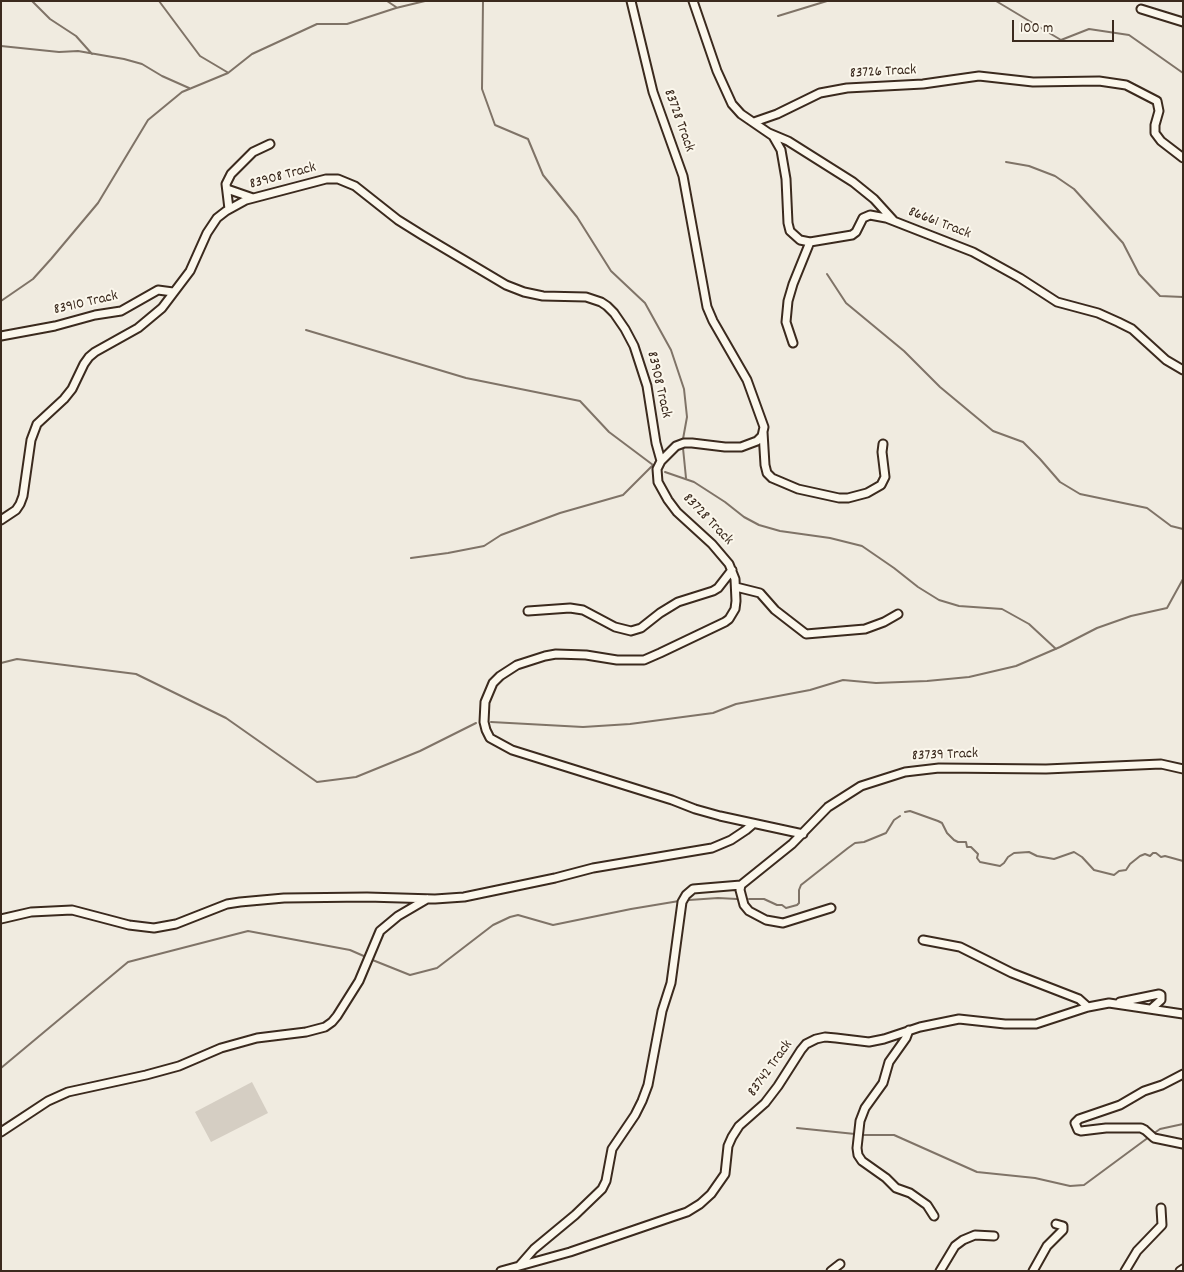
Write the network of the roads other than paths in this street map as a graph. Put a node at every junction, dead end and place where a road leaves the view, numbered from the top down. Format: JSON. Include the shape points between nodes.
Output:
{"nodes":[{"id":1,"x":631,"y":1,"type":"edge"},
{"id":2,"x":693,"y":1,"type":"edge"},
{"id":3,"x":1141,"y":9,"type":"dead end"},
{"id":4,"x":1183,"y":22,"type":"edge"},
{"id":5,"x":754,"y":122,"type":"junction"},
{"id":6,"x":768,"y":133,"type":"junction"},
{"id":7,"x":270,"y":144,"type":"dead end"},
{"id":8,"x":1183,"y":158,"type":"edge"},
{"id":9,"x":227,"y":189,"type":"junction"},
{"id":10,"x":253,"y":198,"type":"junction"},
{"id":11,"x":229,"y":208,"type":"junction"},
{"id":12,"x":894,"y":222,"type":"junction"},
{"id":13,"x":810,"y":242,"type":"junction"},
{"id":14,"x":173,"y":292,"type":"junction"},
{"id":15,"x":1,"y":336,"type":"edge"},
{"id":16,"x":793,"y":343,"type":"dead end"},
{"id":17,"x":1183,"y":370,"type":"edge"},
{"id":18,"x":763,"y":432,"type":"junction"},
{"id":19,"x":883,"y":444,"type":"dead end"},
{"id":20,"x":661,"y":461,"type":"junction"},
{"id":21,"x":1,"y":520,"type":"edge"},
{"id":22,"x":732,"y":570,"type":"junction"},
{"id":23,"x":736,"y":587,"type":"junction"},
{"id":24,"x":528,"y":611,"type":"dead end"},
{"id":25,"x":898,"y":614,"type":"dead end"},
{"id":26,"x":1183,"y":769,"type":"edge"},
{"id":27,"x":753,"y":824,"type":"junction"},
{"id":28,"x":802,"y":834,"type":"junction"},
{"id":29,"x":741,"y":884,"type":"junction"},
{"id":30,"x":427,"y":899,"type":"junction"},
{"id":31,"x":831,"y":908,"type":"dead end"},
{"id":32,"x":1,"y":919,"type":"edge"},
{"id":33,"x":924,"y":940,"type":"dead end"},
{"id":34,"x":1116,"y":1003,"type":"junction"},
{"id":35,"x":1088,"y":1007,"type":"junction"},
{"id":36,"x":1151,"y":1009,"type":"junction"},
{"id":37,"x":1183,"y":1014,"type":"edge"},
{"id":38,"x":909,"y":1030,"type":"junction"},
{"id":39,"x":1183,"y":1074,"type":"edge"},
{"id":40,"x":1,"y":1132,"type":"edge"},
{"id":41,"x":1183,"y":1144,"type":"edge"},
{"id":42,"x":1161,"y":1208,"type":"dead end"},
{"id":43,"x":934,"y":1216,"type":"dead end"},
{"id":44,"x":1056,"y":1224,"type":"dead end"},
{"id":45,"x":994,"y":1236,"type":"dead end"},
{"id":46,"x":840,"y":1264,"type":"dead end"},
{"id":47,"x":520,"y":1265,"type":"junction"},
{"id":48,"x":501,"y":1271,"type":"edge"},
{"id":49,"x":830,"y":1271,"type":"edge"},
{"id":50,"x":940,"y":1271,"type":"edge"},
{"id":51,"x":1033,"y":1271,"type":"edge"},
{"id":52,"x":1125,"y":1271,"type":"edge"}],
"edges":[{"from":1,"to":18,"type":"street","name":"83728 Track","via":[[653,92],[683,176],[707,307],[747,380],[762,419]]},
{"from":2,"to":5,"type":"street","via":[[708,48],[732,104]]},
{"from":3,"to":4,"type":"street"},
{"from":5,"to":6,"type":"street"},
{"from":5,"to":8,"type":"street","name":"83726 Track","via":[[827,91],[928,84],[979,76],[1032,82],[1112,82],[1154,98],[1159,111],[1155,133]]},
{"from":6,"to":12,"type":"street","via":[[776,134],[853,182]]},
{"from":6,"to":13,"type":"street","via":[[777,142],[784,162],[790,231],[800,240]]},
{"from":7,"to":9,"type":"street","via":[[235,168],[227,180]]},
{"from":9,"to":10,"type":"street"},
{"from":9,"to":11,"type":"street"},
{"from":10,"to":11,"type":"street","name":"83908 Track"},
{"from":10,"to":20,"type":"street","name":"83908 Track","via":[[326,179],[346,181],[398,220],[506,285],[532,295],[586,296],[602,302],[614,312],[634,346],[647,386]]},
{"from":11,"to":14,"type":"street","name":"83908 Track","via":[[211,227],[190,271]]},
{"from":12,"to":13,"type":"street","name":"86661 Track","via":[[870,215],[863,218],[852,235]]},
{"from":12,"to":17,"type":"street","name":"86661 Track","via":[[973,252],[1057,302],[1118,322]]},
{"from":13,"to":16,"type":"street","via":[[788,301],[786,322]]},
{"from":14,"to":15,"type":"street","name":"83910 Track","via":[[158,290],[121,311]]},
{"from":14,"to":21,"type":"street","name":"83908 Track","via":[[146,323],[95,352],[84,364],[64,399],[37,424],[31,440],[20,504]]},
{"from":18,"to":19,"type":"street","name":"83728 Track","via":[[765,465],[772,478],[798,489],[839,498],[868,493],[881,485],[885,476]]},
{"from":18,"to":20,"type":"street","via":[[757,441],[742,447],[684,443]]},
{"from":20,"to":22,"type":"street","name":"83728 Track","via":[[656,475],[662,491],[677,512],[719,551]]},
{"from":22,"to":23,"type":"street","name":"83728 Track"},
{"from":22,"to":24,"type":"street","via":[[718,588],[678,602],[641,628],[631,631],[615,628],[583,610]]},
{"from":23,"to":25,"type":"street","via":[[757,591],[780,615],[806,634],[865,629]]},
{"from":23,"to":27,"type":"street","name":"83728 Track","via":[[735,609],[729,619],[652,657],[629,661],[556,654],[517,665],[493,683],[485,702],[484,722],[490,738],[512,750]]},
{"from":26,"to":28,"type":"street","name":"83739 Track","via":[[1161,764],[1030,769],[939,768],[905,772],[844,795]]},
{"from":27,"to":28,"type":"street","name":"83728 Track"},
{"from":27,"to":30,"type":"street","via":[[731,840],[704,850],[599,867],[478,895]]},
{"from":28,"to":29,"type":"street","name":"83739 Track"},
{"from":29,"to":31,"type":"street","via":[[744,905],[766,920],[784,923]]},
{"from":29,"to":47,"type":"street","via":[[693,889],[686,895],[682,902],[671,983],[642,1101],[612,1148],[602,1189]]},
{"from":30,"to":32,"type":"street","via":[[284,898],[240,902],[176,924],[154,928],[72,910],[31,912]]},
{"from":30,"to":40,"type":"street","via":[[380,931],[359,981],[337,1016],[325,1027],[257,1038],[207,1052],[184,1064],[154,1073],[68,1092],[48,1101]]},
{"from":33,"to":35,"type":"street","via":[[968,951],[1079,1000]]},
{"from":34,"to":35,"type":"street","name":"83742 Track"},
{"from":34,"to":36,"type":"street","name":"83742 Track"},
{"from":34,"to":36,"type":"street","via":[[1160,994],[1161,1000]]},
{"from":35,"to":38,"type":"street","name":"83742 Track","via":[[1036,1024],[959,1019]]},
{"from":36,"to":37,"type":"street","name":"83742 Track"},
{"from":38,"to":43,"type":"street","via":[[860,1121],[857,1148],[862,1161],[896,1188],[927,1204]]},
{"from":38,"to":47,"type":"street","name":"83742 Track","via":[[870,1042],[825,1037],[806,1044],[765,1103],[738,1126],[728,1146],[725,1174],[700,1204],[687,1212],[570,1252]]},
{"from":39,"to":41,"type":"street","via":[[1075,1123],[1081,1131],[1140,1128],[1154,1138]]},
{"from":42,"to":52,"type":"street","via":[[1162,1226],[1137,1250]]},
{"from":44,"to":51,"type":"street","via":[[1063,1226],[1063,1230],[1047,1246]]},
{"from":45,"to":50,"type":"street","via":[[975,1235],[964,1240],[955,1246]]},
{"from":46,"to":49,"type":"street"},
{"from":47,"to":48,"type":"street","name":"83742 Track"}]}
